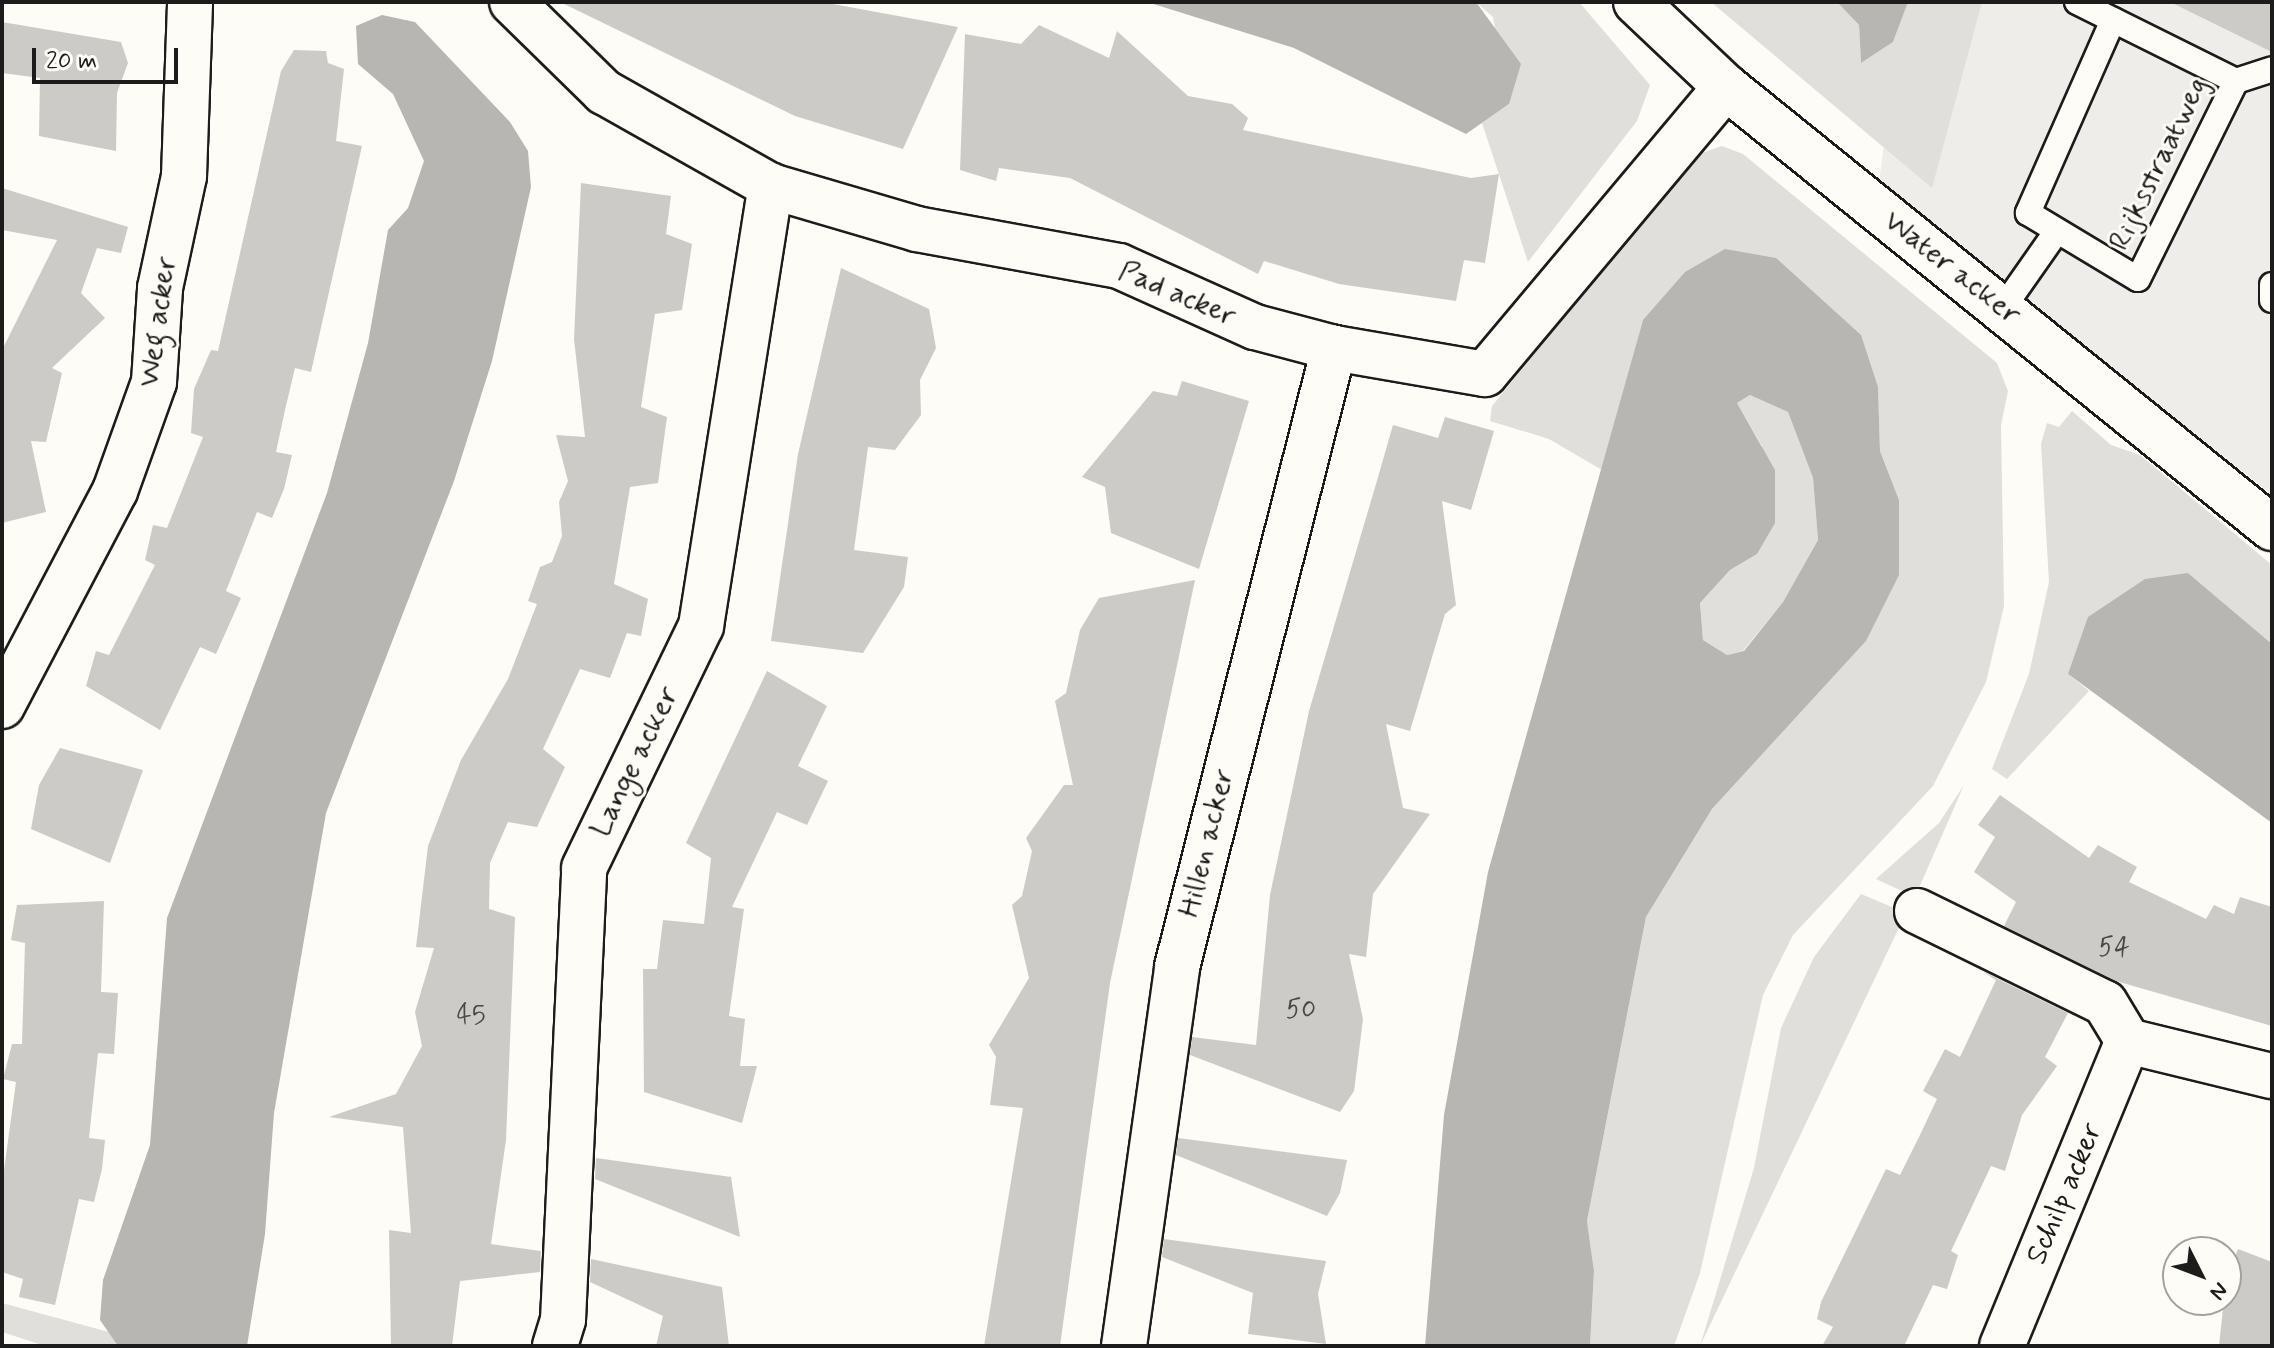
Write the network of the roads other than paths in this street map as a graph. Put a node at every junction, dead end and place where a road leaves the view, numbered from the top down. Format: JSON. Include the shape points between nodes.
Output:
{"nodes":[{"id":1,"x":190,"y":2,"type":"edge"},
{"id":2,"x":512,"y":2,"type":"edge"},
{"id":3,"x":1636,"y":2,"type":"edge"},
{"id":4,"x":2077,"y":2,"type":"edge"},
{"id":5,"x":2113,"y":20,"type":"junction"},
{"id":6,"x":2272,"y":69,"type":"edge"},
{"id":7,"x":2236,"y":81,"type":"junction"},
{"id":8,"x":1726,"y":87,"type":"junction"},
{"id":9,"x":771,"y":186,"type":"junction"},
{"id":10,"x":2057,"y":231,"type":"junction"},
{"id":11,"x":2272,"y":285,"type":"edge"},
{"id":12,"x":2272,"y":300,"type":"edge"},
{"id":13,"x":2003,"y":308,"type":"junction"},
{"id":14,"x":1334,"y":348,"type":"junction"},
{"id":15,"x":2272,"y":528,"type":"edge"},
{"id":16,"x":2,"y":706,"type":"edge"},
{"id":17,"x":1917,"y":911,"type":"dead end"},
{"id":18,"x":2128,"y":1041,"type":"junction"},
{"id":19,"x":2272,"y":1076,"type":"edge"},
{"id":20,"x":555,"y":1346,"type":"edge"},
{"id":21,"x":1124,"y":1346,"type":"edge"},
{"id":22,"x":2002,"y":1346,"type":"edge"}],
"edges":[{"from":1,"to":16,"type":"street","name":"Weg acker","via":[[184,176],[160,288],[154,382],[115,491]]},
{"from":2,"to":9,"type":"street","name":"Pad acker","via":[[604,92]]},
{"from":3,"to":8,"type":"street","name":"Water acker"},
{"from":4,"to":5,"type":"lane","name":"Rijksstraatweg"},
{"from":5,"to":7,"type":"lane","name":"Rijksstraatweg"},
{"from":5,"to":10,"type":"lane","name":"Rijksstraatweg","via":[[2028,213]]},
{"from":6,"to":7,"type":"lane","name":"Rijksstraatweg"},
{"from":7,"to":10,"type":"lane","name":"Rijksstraatweg","via":[[2138,279]]},
{"from":8,"to":13,"type":"street","name":"Water acker"},
{"from":8,"to":14,"type":"street","name":"Pad acker","via":[[1485,374]]},
{"from":9,"to":14,"type":"street","name":"Pad acker","via":[[917,229],[1119,266],[1255,327]]},
{"from":9,"to":20,"type":"street","name":"Lange acker","via":[[701,626],[584,868],[563,1320]]},
{"from":10,"to":13,"type":"lane"},
{"from":11,"to":12,"type":"lane"},
{"from":13,"to":15,"type":"street","name":"Water acker"},
{"from":14,"to":21,"type":"street","name":"Hillen acker","via":[[1177,967]]},
{"from":17,"to":18,"type":"street","via":[[2105,1003]]},
{"from":18,"to":19,"type":"street"},
{"from":18,"to":22,"type":"street","name":"Schilp acker"}]}
